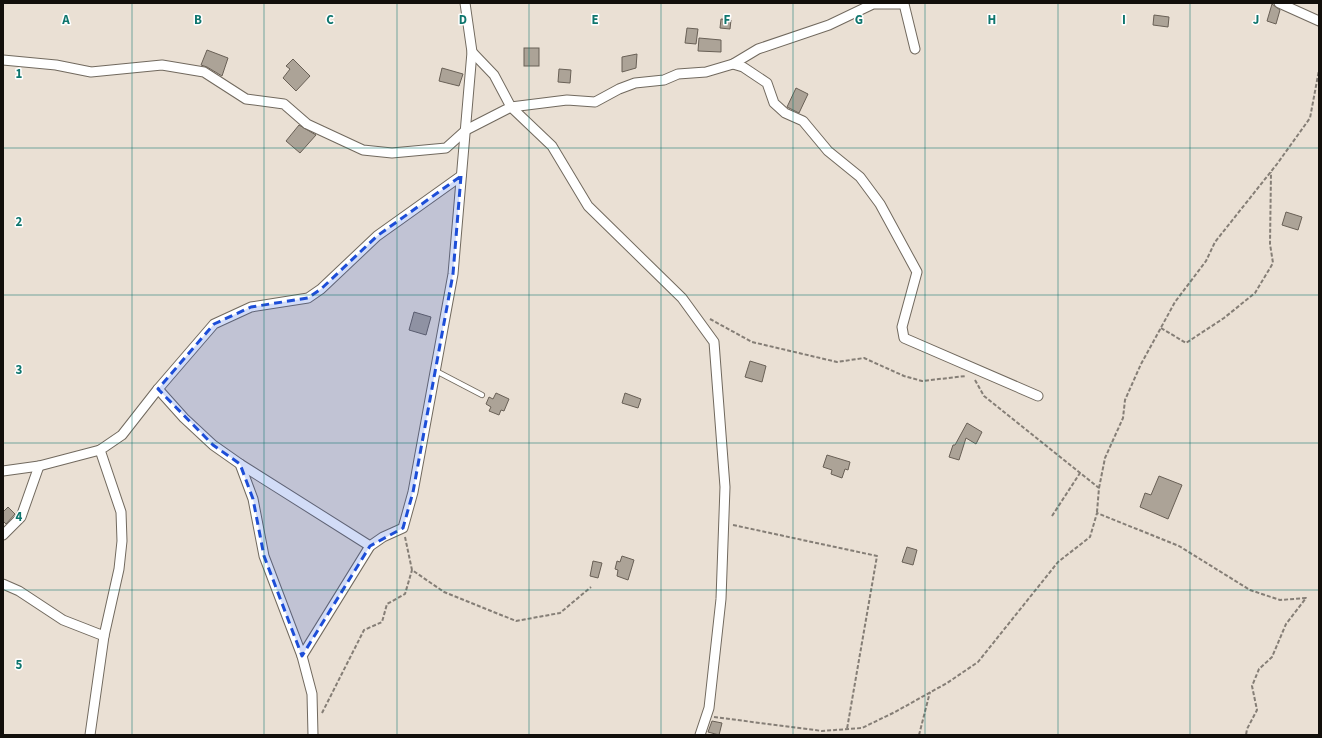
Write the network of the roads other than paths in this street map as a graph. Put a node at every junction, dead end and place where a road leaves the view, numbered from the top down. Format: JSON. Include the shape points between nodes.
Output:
{"nodes":[{"id":1,"x":465,"y":3,"type":"edge"},
{"id":2,"x":1279,"y":3,"type":"edge"},
{"id":3,"x":906,"y":4,"type":"edge"},
{"id":4,"x":1319,"y":21,"type":"edge"},
{"id":5,"x":915,"y":49,"type":"dead end"},
{"id":6,"x":472,"y":52,"type":"junction"},
{"id":7,"x":3,"y":60,"type":"edge"},
{"id":8,"x":733,"y":64,"type":"junction"},
{"id":9,"x":511,"y":107,"type":"junction"},
{"id":10,"x":466,"y":130,"type":"junction"},
{"id":11,"x":462,"y":176,"type":"junction"},
{"id":12,"x":436,"y":371,"type":"junction"},
{"id":13,"x":158,"y":389,"type":"junction"},
{"id":14,"x":482,"y":395,"type":"dead end"},
{"id":15,"x":1038,"y":396,"type":"dead end"},
{"id":16,"x":100,"y":450,"type":"junction"},
{"id":17,"x":240,"y":464,"type":"junction"},
{"id":18,"x":39,"y":466,"type":"junction"},
{"id":19,"x":3,"y":471,"type":"edge"},
{"id":20,"x":3,"y":535,"type":"edge"},
{"id":21,"x":370,"y":546,"type":"junction"},
{"id":22,"x":3,"y":584,"type":"edge"},
{"id":23,"x":104,"y":636,"type":"junction"},
{"id":24,"x":302,"y":656,"type":"junction"},
{"id":25,"x":313,"y":733,"type":"edge"},
{"id":26,"x":90,"y":735,"type":"edge"},
{"id":27,"x":700,"y":735,"type":"edge"}],
"edges":[{"from":1,"to":6,"type":"street"},
{"from":2,"to":4,"type":"street"},
{"from":3,"to":5,"type":"street"},
{"from":3,"to":8,"type":"street","via":[[873,4],[829,25],[758,49]]},
{"from":6,"to":9,"type":"street","via":[[494,75]]},
{"from":6,"to":10,"type":"street"},
{"from":7,"to":10,"type":"street","via":[[56,65],[92,72],[162,65],[204,72],[246,99],[284,104],[308,124],[363,150],[392,153],[446,148]]},
{"from":8,"to":9,"type":"street","via":[[706,72],[678,74],[664,80],[635,83],[595,102],[567,100]]},
{"from":8,"to":15,"type":"street","via":[[743,67],[767,83],[774,103],[785,113],[803,121],[828,151],[860,177],[880,204],[917,272],[902,327],[904,338]]},
{"from":9,"to":10,"type":"street"},
{"from":9,"to":27,"type":"street","via":[[552,146],[588,206],[682,298],[714,342],[725,487],[724,523],[721,599],[709,708]]},
{"from":10,"to":11,"type":"street"},
{"from":11,"to":12,"type":"street","via":[[453,274]]},
{"from":11,"to":13,"type":"street","via":[[377,236],[308,298],[251,307],[214,324]]},
{"from":12,"to":14,"type":"lane"},
{"from":12,"to":21,"type":"street","via":[[413,492],[403,528],[383,536]]},
{"from":13,"to":16,"type":"street","via":[[122,435]]},
{"from":13,"to":17,"type":"street","via":[[213,445]]},
{"from":16,"to":18,"type":"street"},
{"from":16,"to":23,"type":"street","via":[[121,512],[122,541],[119,569]]},
{"from":17,"to":21,"type":"street"},
{"from":17,"to":24,"type":"street","via":[[252,499],[264,556]]},
{"from":18,"to":19,"type":"street"},
{"from":18,"to":20,"type":"street","via":[[21,518]]},
{"from":21,"to":24,"type":"street"},
{"from":22,"to":23,"type":"street","via":[[63,620]]},
{"from":23,"to":26,"type":"street"},
{"from":24,"to":25,"type":"street","via":[[312,694]]}]}
